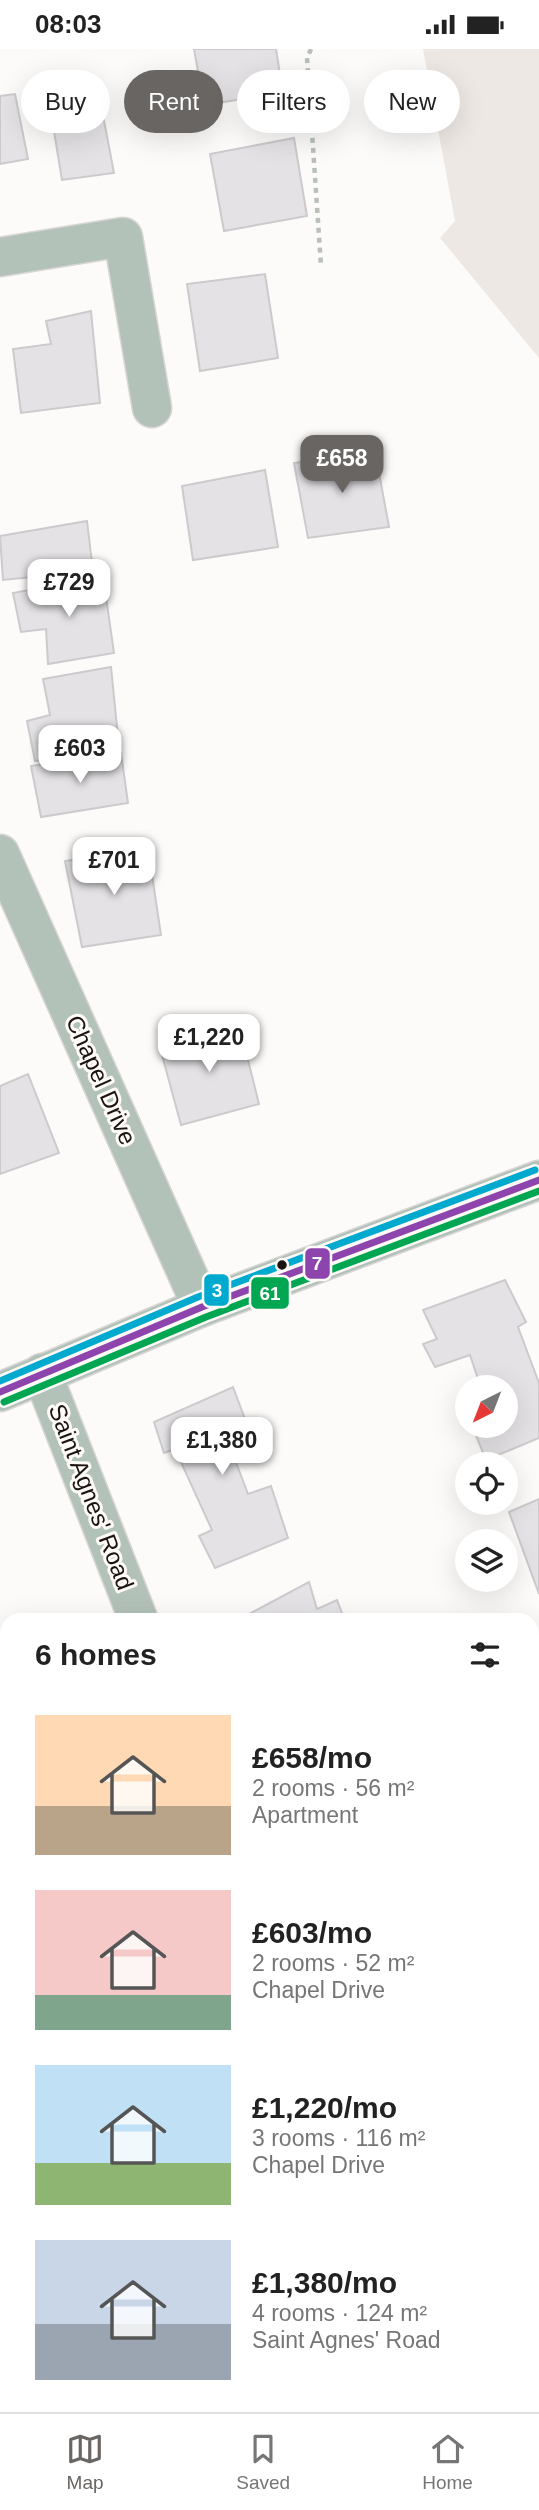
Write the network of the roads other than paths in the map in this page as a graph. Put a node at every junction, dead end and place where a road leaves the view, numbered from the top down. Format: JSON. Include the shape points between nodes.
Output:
{"nodes":[{"id":1,"x":0,"y":257,"type":"edge"},
{"id":2,"x":152,"y":408,"type":"dead end"},
{"id":3,"x":0,"y":854,"type":"edge"},
{"id":4,"x":539,"y":1180,"type":"edge"},
{"id":5,"x":202,"y":1307,"type":"junction"},
{"id":6,"x":43,"y":1373,"type":"junction"},
{"id":7,"x":0,"y":1392,"type":"edge"},
{"id":8,"x":136,"y":1613,"type":"edge"}],
"edges":[{"from":1,"to":2,"type":"street","via":[[123,237]]},
{"from":3,"to":5,"type":"street","name":"Chapel Drive"},
{"from":4,"to":5,"type":"street"},
{"from":5,"to":6,"type":"street"},
{"from":6,"to":7,"type":"street"},
{"from":6,"to":8,"type":"street","name":"Saint Agnes' Road"}]}
